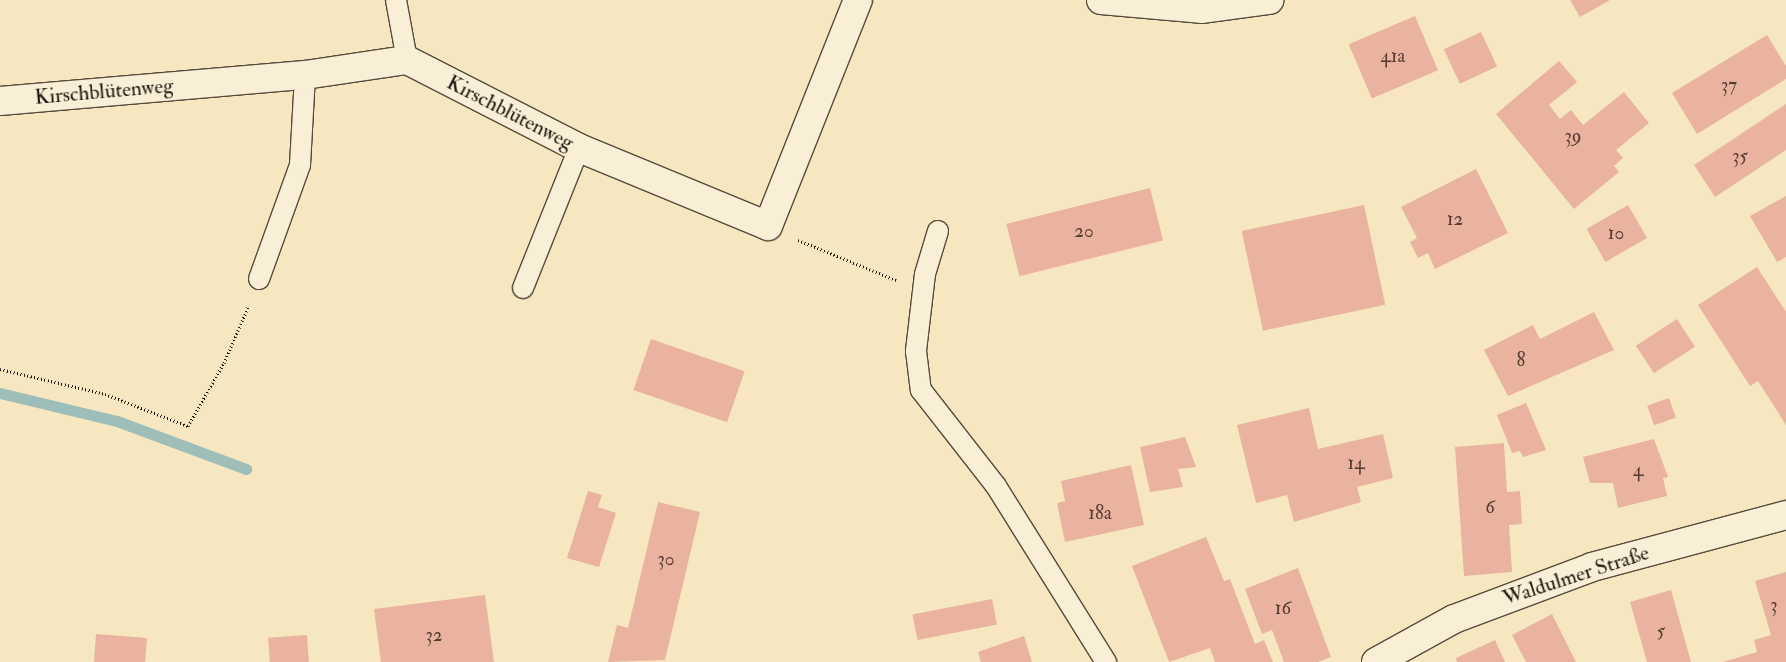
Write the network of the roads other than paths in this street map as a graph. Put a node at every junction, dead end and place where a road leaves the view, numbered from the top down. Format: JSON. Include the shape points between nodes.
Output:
{"nodes":[{"id":1,"x":396,"y":0,"type":"edge"},
{"id":2,"x":858,"y":0,"type":"edge"},
{"id":3,"x":1100,"y":0,"type":"edge"},
{"id":4,"x":1269,"y":0,"type":"edge"},
{"id":5,"x":407,"y":60,"type":"junction"},
{"id":6,"x":305,"y":75,"type":"junction"},
{"id":7,"x":0,"y":101,"type":"edge"},
{"id":8,"x":579,"y":148,"type":"junction"},
{"id":9,"x":938,"y":231,"type":"dead end"},
{"id":10,"x":260,"y":279,"type":"road end"},
{"id":11,"x":523,"y":288,"type":"dead end"},
{"id":12,"x":1786,"y":515,"type":"edge"},
{"id":13,"x":1106,"y":662,"type":"edge"},
{"id":14,"x":1376,"y":662,"type":"edge"}],
"edges":[{"from":1,"to":5,"type":"lane"},
{"from":2,"to":8,"type":"street","name":"Kirschblütenweg","via":[[768,226]]},
{"from":3,"to":4,"type":"street","via":[[1202,9]]},
{"from":5,"to":6,"type":"street","name":"Kirschblütenweg"},
{"from":5,"to":8,"type":"street","name":"Kirschblütenweg"},
{"from":6,"to":7,"type":"street","name":"Kirschblütenweg"},
{"from":6,"to":10,"type":"lane","via":[[300,165]]},
{"from":8,"to":11,"type":"lane"},
{"from":9,"to":13,"type":"lane","via":[[923,289],[916,352],[921,390],[996,486]]},
{"from":12,"to":14,"type":"street","name":"Waldulmer Straße","via":[[1592,566],[1454,619]]}]}
